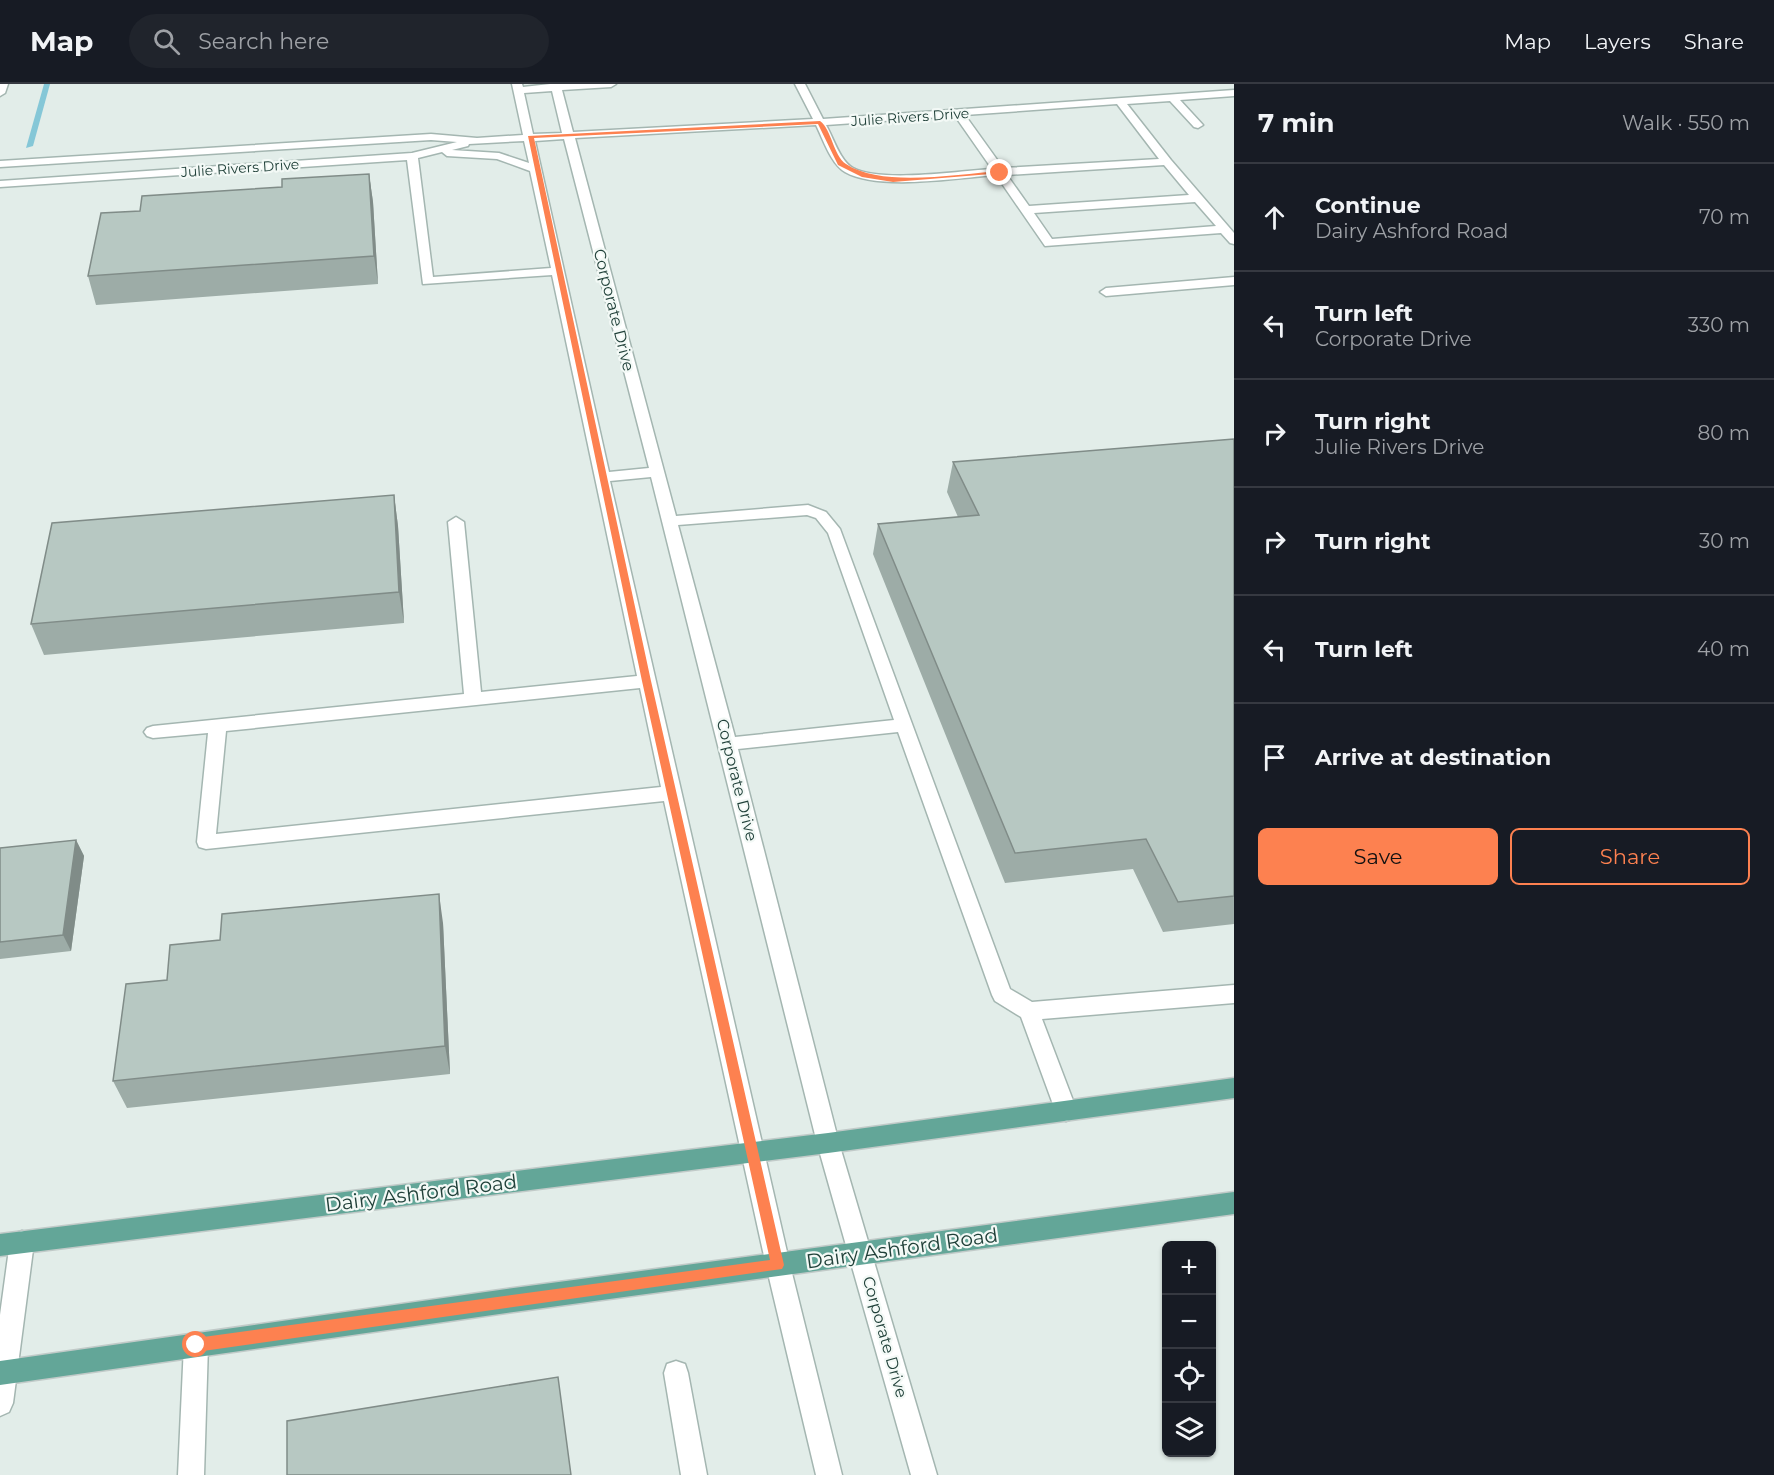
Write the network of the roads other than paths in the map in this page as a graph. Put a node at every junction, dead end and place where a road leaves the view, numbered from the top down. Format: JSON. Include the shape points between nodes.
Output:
{"nodes":[{"id":1,"x":3,"y":84,"type":"edge"},
{"id":2,"x":611,"y":84,"type":"edge"},
{"id":3,"x":800,"y":84,"type":"edge"},
{"id":4,"x":1216,"y":84,"type":"edge"},
{"id":5,"x":555,"y":86,"type":"edge"},
{"id":6,"x":518,"y":87,"type":"edge"},
{"id":7,"x":0,"y":93,"type":"edge"},
{"id":8,"x":1230,"y":94,"type":"edge"},
{"id":9,"x":1173,"y":98,"type":"junction"},
{"id":10,"x":1120,"y":101,"type":"junction"},
{"id":11,"x":959,"y":114,"type":"junction"},
{"id":12,"x":820,"y":122,"type":"junction"},
{"id":13,"x":1198,"y":125,"type":"dead end"},
{"id":14,"x":568,"y":134,"type":"junction"},
{"id":15,"x":530,"y":136,"type":"junction"},
{"id":16,"x":477,"y":141,"type":"junction"},
{"id":17,"x":434,"y":153,"type":"junction"},
{"id":18,"x":412,"y":156,"type":"junction"},
{"id":19,"x":1167,"y":162,"type":"junction"},
{"id":20,"x":0,"y":164,"type":"edge"},
{"id":21,"x":537,"y":170,"type":"junction"},
{"id":22,"x":1000,"y":173,"type":"junction"},
{"id":23,"x":0,"y":184,"type":"edge"},
{"id":24,"x":1198,"y":198,"type":"junction"},
{"id":25,"x":1026,"y":210,"type":"junction"},
{"id":26,"x":1224,"y":229,"type":"junction"},
{"id":27,"x":1234,"y":240,"type":"edge"},
{"id":28,"x":559,"y":271,"type":"junction"},
{"id":29,"x":1234,"y":281,"type":"edge"},
{"id":30,"x":1106,"y":292,"type":"dead end"},
{"id":31,"x":656,"y":472,"type":"junction"},
{"id":32,"x":603,"y":477,"type":"junction"},
{"id":33,"x":668,"y":521,"type":"junction"},
{"id":34,"x":456,"y":522,"type":"dead end"},
{"id":35,"x":647,"y":681,"type":"junction"},
{"id":36,"x":473,"y":699,"type":"junction"},
{"id":37,"x":218,"y":725,"type":"junction"},
{"id":38,"x":904,"y":725,"type":"junction"},
{"id":39,"x":153,"y":732,"type":"dead end"},
{"id":40,"x":728,"y":744,"type":"junction"},
{"id":41,"x":671,"y":793,"type":"junction"},
{"id":42,"x":1234,"y":994,"type":"edge"},
{"id":43,"x":1029,"y":1011,"type":"junction"},
{"id":44,"x":1234,"y":1088,"type":"edge"},
{"id":45,"x":1066,"y":1111,"type":"junction"},
{"id":46,"x":828,"y":1143,"type":"junction"},
{"id":47,"x":753,"y":1152,"type":"junction"},
{"id":48,"x":1234,"y":1203,"type":"edge"},
{"id":49,"x":11,"y":1243,"type":"edge"},
{"id":50,"x":861,"y":1253,"type":"junction"},
{"id":51,"x":778,"y":1265,"type":"junction"},
{"id":52,"x":196,"y":1345,"type":"junction"},
{"id":53,"x":2,"y":1373,"type":"edge"},
{"id":54,"x":676,"y":1374,"type":"dead end"},
{"id":55,"x":0,"y":1403,"type":"edge"},
{"id":56,"x":191,"y":1475,"type":"edge"},
{"id":57,"x":694,"y":1475,"type":"edge"},
{"id":58,"x":829,"y":1475,"type":"edge"},
{"id":59,"x":924,"y":1475,"type":"edge"}],
"edges":[{"from":1,"to":7,"type":"street"},
{"from":2,"to":5,"type":"street"},
{"from":3,"to":12,"type":"street"},
{"from":4,"to":8,"type":"street"},
{"from":5,"to":6,"type":"street"},
{"from":5,"to":14,"type":"street","name":"Corporate Drive"},
{"from":6,"to":15,"type":"street"},
{"from":8,"to":9,"type":"street","name":"Julie Rivers Drive"},
{"from":9,"to":10,"type":"street","name":"Julie Rivers Drive"},
{"from":9,"to":13,"type":"street"},
{"from":10,"to":11,"type":"street","name":"Julie Rivers Drive"},
{"from":10,"to":19,"type":"street"},
{"from":11,"to":12,"type":"street","name":"Julie Rivers Drive"},
{"from":11,"to":22,"type":"street"},
{"from":12,"to":14,"type":"street","name":"Julie Rivers Drive"},
{"from":12,"to":22,"type":"street","via":[[841,163],[864,176],[893,180]]},
{"from":14,"to":15,"type":"street","name":"Julie Rivers Drive"},
{"from":14,"to":31,"type":"street","name":"Corporate Drive"},
{"from":15,"to":16,"type":"street","name":"Julie Rivers Drive"},
{"from":15,"to":21,"type":"street"},
{"from":16,"to":17,"type":"street","name":"Julie Rivers Drive"},
{"from":16,"to":20,"type":"street","name":"Julie Rivers Drive","via":[[431,137]]},
{"from":17,"to":18,"type":"street","name":"Julie Rivers Drive"},
{"from":17,"to":21,"type":"street","via":[[499,156]]},
{"from":18,"to":23,"type":"street","name":"Julie Rivers Drive"},
{"from":18,"to":28,"type":"street","via":[[427,281]]},
{"from":19,"to":22,"type":"street"},
{"from":19,"to":24,"type":"street"},
{"from":21,"to":28,"type":"street"},
{"from":22,"to":25,"type":"street"},
{"from":24,"to":25,"type":"street"},
{"from":24,"to":26,"type":"street"},
{"from":25,"to":26,"type":"street","via":[[1049,243]]},
{"from":26,"to":27,"type":"street"},
{"from":28,"to":32,"type":"street"},
{"from":29,"to":30,"type":"street"},
{"from":31,"to":32,"type":"street"},
{"from":31,"to":33,"type":"street","name":"Corporate Drive"},
{"from":32,"to":35,"type":"street"},
{"from":33,"to":38,"type":"street","via":[[808,510],[822,515],[835,532]]},
{"from":33,"to":40,"type":"street","name":"Corporate Drive"},
{"from":34,"to":36,"type":"street"},
{"from":35,"to":36,"type":"street"},
{"from":35,"to":41,"type":"street"},
{"from":36,"to":37,"type":"street"},
{"from":37,"to":39,"type":"street"},
{"from":37,"to":41,"type":"street","via":[[206,842]]},
{"from":38,"to":40,"type":"street"},
{"from":38,"to":43,"type":"street","via":[[1002,995]]},
{"from":40,"to":46,"type":"street","name":"Corporate Drive"},
{"from":41,"to":47,"type":"street"},
{"from":42,"to":43,"type":"street"},
{"from":43,"to":45,"type":"street"},
{"from":44,"to":45,"type":"main road","name":"Dairy Ashford Road"},
{"from":45,"to":46,"type":"main road","name":"Dairy Ashford Road"},
{"from":46,"to":47,"type":"main road","name":"Dairy Ashford Road"},
{"from":46,"to":50,"type":"street","name":"Corporate Drive"},
{"from":47,"to":49,"type":"main road","name":"Dairy Ashford Road"},
{"from":47,"to":51,"type":"street"},
{"from":48,"to":50,"type":"main road","name":"Dairy Ashford Road"},
{"from":49,"to":53,"type":"street"},
{"from":50,"to":51,"type":"main road","name":"Dairy Ashford Road"},
{"from":50,"to":59,"type":"street","name":"Corporate Drive"},
{"from":51,"to":52,"type":"main road","name":"Dairy Ashford Road"},
{"from":51,"to":58,"type":"street"},
{"from":52,"to":53,"type":"main road","name":"Dairy Ashford Road"},
{"from":52,"to":56,"type":"street"},
{"from":53,"to":55,"type":"street"},
{"from":54,"to":57,"type":"street"}]}
